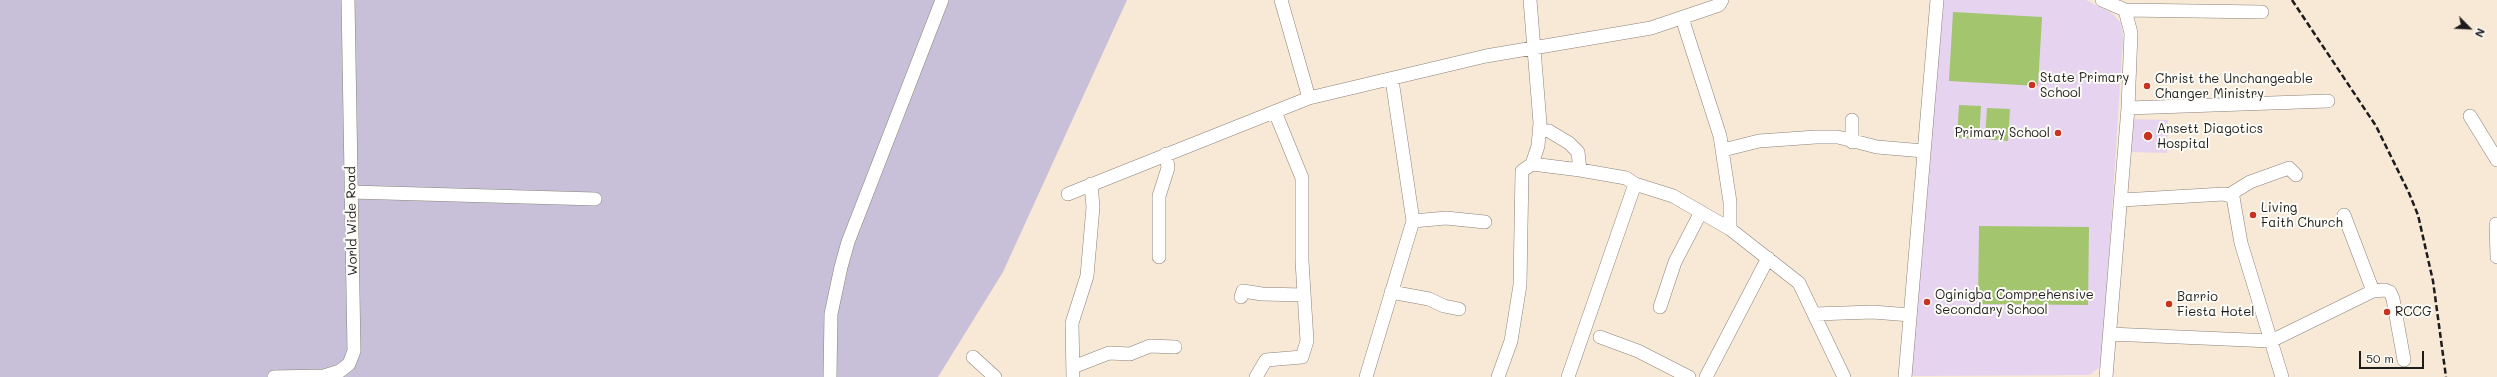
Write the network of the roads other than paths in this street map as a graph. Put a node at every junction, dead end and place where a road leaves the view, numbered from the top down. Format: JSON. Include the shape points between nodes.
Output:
{"nodes":[{"id":1,"x":348,"y":0,"type":"edge"},
{"id":2,"x":942,"y":0,"type":"edge"},
{"id":3,"x":1281,"y":0,"type":"edge"},
{"id":4,"x":1530,"y":0,"type":"edge"},
{"id":5,"x":1722,"y":0,"type":"edge"},
{"id":6,"x":1937,"y":0,"type":"edge"},
{"id":7,"x":2102,"y":0,"type":"edge"},
{"id":8,"x":2125,"y":10,"type":"junction"},
{"id":9,"x":2262,"y":12,"type":"dead end"},
{"id":10,"x":1682,"y":18,"type":"junction"},
{"id":11,"x":1532,"y":47,"type":"junction"},
{"id":12,"x":1392,"y":80,"type":"junction"},
{"id":13,"x":1309,"y":98,"type":"junction"},
{"id":14,"x":2328,"y":101,"type":"dead end"},
{"id":15,"x":2128,"y":108,"type":"junction"},
{"id":16,"x":1275,"y":112,"type":"junction"},
{"id":17,"x":2470,"y":116,"type":"dead end"},
{"id":18,"x":1852,"y":120,"type":"dead end"},
{"id":19,"x":1540,"y":130,"type":"junction"},
{"id":20,"x":1852,"y":142,"type":"junction"},
{"id":21,"x":1723,"y":150,"type":"junction"},
{"id":22,"x":1924,"y":151,"type":"junction"},
{"id":23,"x":1166,"y":154,"type":"junction"},
{"id":24,"x":2497,"y":160,"type":"edge"},
{"id":25,"x":1532,"y":164,"type":"junction"},
{"id":26,"x":1580,"y":170,"type":"junction"},
{"id":27,"x":2296,"y":175,"type":"dead end"},
{"id":28,"x":1091,"y":184,"type":"junction"},
{"id":29,"x":1635,"y":184,"type":"junction"},
{"id":30,"x":351,"y":192,"type":"junction"},
{"id":31,"x":1068,"y":194,"type":"dead end"},
{"id":32,"x":2229,"y":195,"type":"junction"},
{"id":33,"x":595,"y":199,"type":"dead end"},
{"id":34,"x":2122,"y":200,"type":"junction"},
{"id":35,"x":1701,"y":212,"type":"junction"},
{"id":36,"x":2344,"y":215,"type":"dead end"},
{"id":37,"x":1413,"y":221,"type":"junction"},
{"id":38,"x":1485,"y":222,"type":"dead end"},
{"id":39,"x":2496,"y":224,"type":"dead end"},
{"id":40,"x":1730,"y":229,"type":"junction"},
{"id":41,"x":1159,"y":257,"type":"dead end"},
{"id":42,"x":2497,"y":257,"type":"edge"},
{"id":43,"x":1768,"y":258,"type":"junction"},
{"id":44,"x":2373,"y":291,"type":"junction"},
{"id":45,"x":1391,"y":292,"type":"junction"},
{"id":46,"x":1304,"y":295,"type":"junction"},
{"id":47,"x":1241,"y":297,"type":"dead end"},
{"id":48,"x":1660,"y":307,"type":"dead end"},
{"id":49,"x":1459,"y":309,"type":"dead end"},
{"id":50,"x":1815,"y":314,"type":"junction"},
{"id":51,"x":1910,"y":314,"type":"junction"},
{"id":52,"x":2110,"y":334,"type":"junction"},
{"id":53,"x":1600,"y":337,"type":"dead end"},
{"id":54,"x":2271,"y":341,"type":"junction"},
{"id":55,"x":1175,"y":347,"type":"dead end"},
{"id":56,"x":973,"y":357,"type":"dead end"},
{"id":57,"x":2404,"y":360,"type":"dead end"},
{"id":58,"x":1073,"y":372,"type":"edge"},
{"id":59,"x":274,"y":377,"type":"edge"},
{"id":60,"x":830,"y":377,"type":"edge"},
{"id":61,"x":995,"y":377,"type":"edge"},
{"id":62,"x":1256,"y":377,"type":"edge"},
{"id":63,"x":1366,"y":377,"type":"edge"},
{"id":64,"x":1498,"y":377,"type":"edge"},
{"id":65,"x":1568,"y":377,"type":"edge"},
{"id":66,"x":1689,"y":377,"type":"edge"},
{"id":67,"x":1706,"y":377,"type":"edge"},
{"id":68,"x":1844,"y":377,"type":"edge"},
{"id":69,"x":1905,"y":377,"type":"edge"},
{"id":70,"x":2106,"y":377,"type":"edge"},
{"id":71,"x":2282,"y":377,"type":"edge"}],
"edges":[{"from":1,"to":30,"type":"street","name":"World Wide Road"},
{"from":2,"to":60,"type":"street","via":[[840,267],[830,320]]},
{"from":3,"to":13,"type":"street"},
{"from":4,"to":11,"type":"street"},
{"from":5,"to":10,"type":"street","via":[[1719,5]]},
{"from":6,"to":22,"type":"street"},
{"from":7,"to":8,"type":"street"},
{"from":8,"to":9,"type":"street"},
{"from":8,"to":15,"type":"street","via":[[2131,33]]},
{"from":10,"to":11,"type":"street","via":[[1629,32]]},
{"from":10,"to":21,"type":"street"},
{"from":11,"to":12,"type":"street"},
{"from":11,"to":19,"type":"street"},
{"from":12,"to":13,"type":"street"},
{"from":12,"to":37,"type":"street"},
{"from":13,"to":16,"type":"street"},
{"from":14,"to":15,"type":"street"},
{"from":15,"to":34,"type":"street"},
{"from":16,"to":23,"type":"street"},
{"from":16,"to":46,"type":"street","via":[[1302,178]]},
{"from":17,"to":24,"type":"street"},
{"from":18,"to":20,"type":"street"},
{"from":19,"to":25,"type":"street"},
{"from":19,"to":26,"type":"street","via":[[1549,131],[1569,143],[1578,152]]},
{"from":20,"to":21,"type":"street","via":[[1838,137],[1816,137],[1759,141]]},
{"from":20,"to":22,"type":"street"},
{"from":21,"to":40,"type":"street","via":[[1730,202]]},
{"from":22,"to":51,"type":"street"},
{"from":23,"to":28,"type":"street"},
{"from":23,"to":41,"type":"street","via":[[1168,168],[1159,196]]},
{"from":25,"to":26,"type":"street"},
{"from":25,"to":64,"type":"street","via":[[1522,171],[1520,285],[1511,342]]},
{"from":26,"to":29,"type":"street","via":[[1626,178]]},
{"from":27,"to":32,"type":"street","via":[[2288,168],[2250,182]]},
{"from":28,"to":31,"type":"street"},
{"from":28,"to":58,"type":"street","via":[[1092,231],[1087,276],[1072,323]]},
{"from":29,"to":35,"type":"street","via":[[1674,196]]},
{"from":29,"to":65,"type":"street"},
{"from":30,"to":33,"type":"street"},
{"from":30,"to":59,"type":"street","name":"World Wide Road","via":[[354,351],[349,364],[335,373],[324,376]]},
{"from":32,"to":34,"type":"street"},
{"from":32,"to":54,"type":"street","via":[[2233,197],[2241,243]]},
{"from":34,"to":52,"type":"street"},
{"from":35,"to":40,"type":"street"},
{"from":35,"to":48,"type":"street","via":[[1675,262]]},
{"from":36,"to":44,"type":"street"},
{"from":37,"to":38,"type":"street","via":[[1446,218]]},
{"from":37,"to":45,"type":"street"},
{"from":39,"to":42,"type":"street"},
{"from":40,"to":43,"type":"street"},
{"from":43,"to":50,"type":"street","via":[[1799,283]]},
{"from":43,"to":67,"type":"street"},
{"from":44,"to":54,"type":"street"},
{"from":44,"to":57,"type":"street","via":[[2390,292]]},
{"from":45,"to":49,"type":"street","via":[[1429,299]]},
{"from":45,"to":63,"type":"street"},
{"from":46,"to":47,"type":"street","via":[[1243,291]]},
{"from":46,"to":62,"type":"street","via":[[1306,351],[1299,358],[1266,360]]},
{"from":50,"to":51,"type":"street"},
{"from":50,"to":68,"type":"street"},
{"from":51,"to":69,"type":"street"},
{"from":52,"to":54,"type":"street"},
{"from":52,"to":70,"type":"street"},
{"from":53,"to":66,"type":"street","via":[[1638,351]]},
{"from":54,"to":71,"type":"street"},
{"from":55,"to":58,"type":"street","via":[[1150,346],[1130,354],[1109,353]]},
{"from":56,"to":61,"type":"street"}]}
